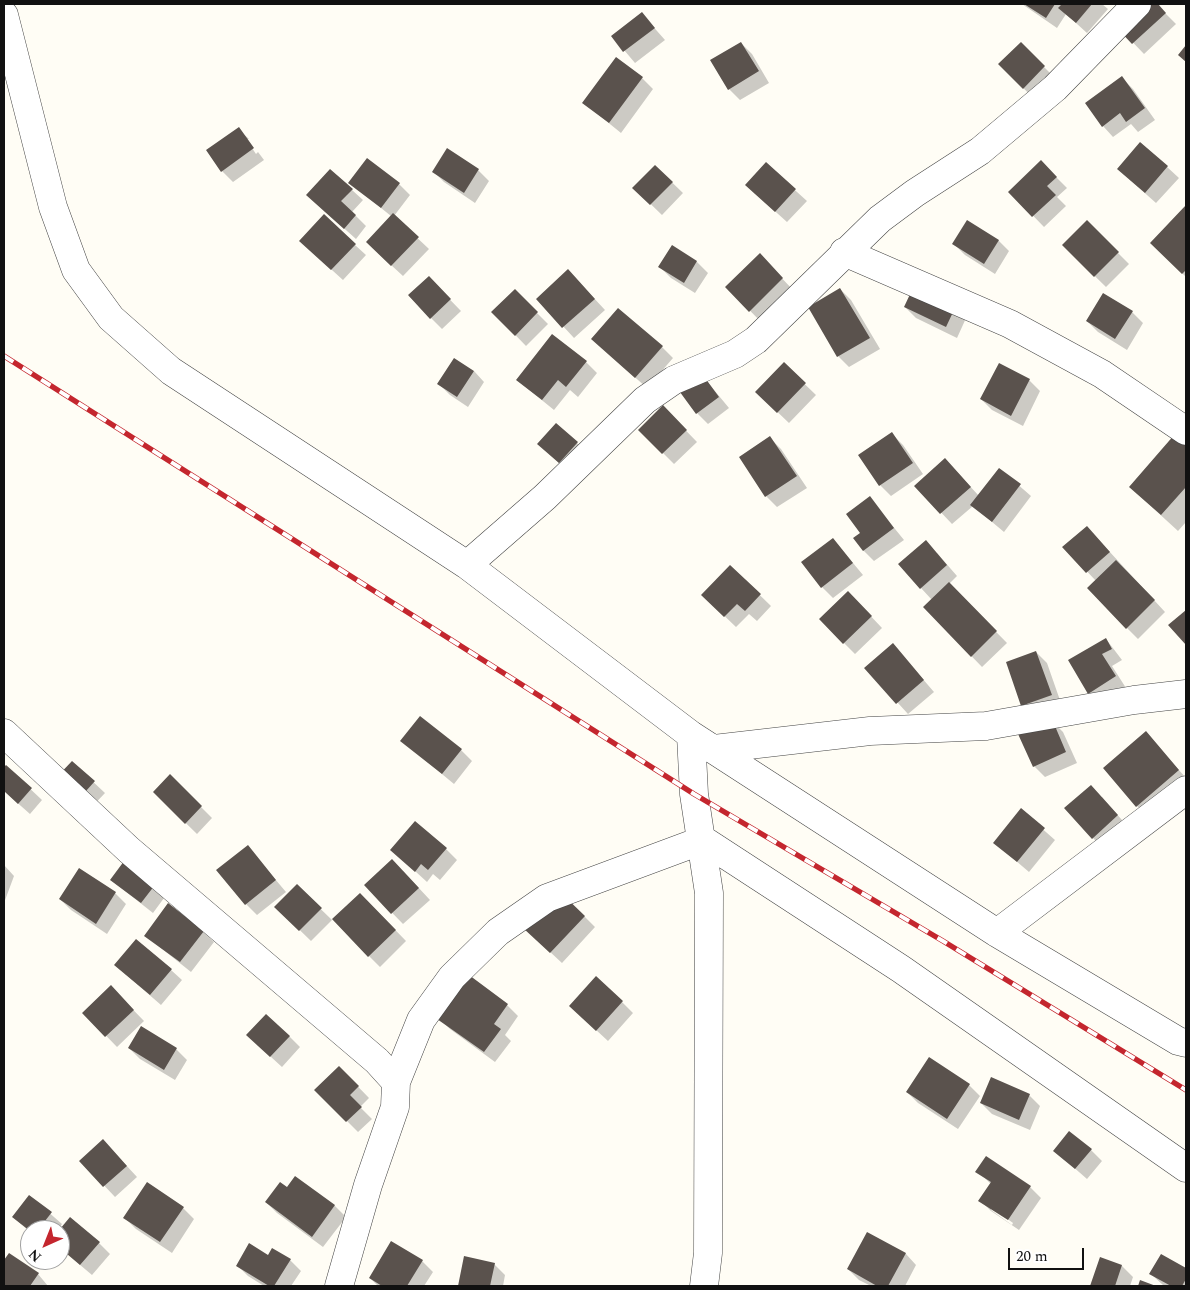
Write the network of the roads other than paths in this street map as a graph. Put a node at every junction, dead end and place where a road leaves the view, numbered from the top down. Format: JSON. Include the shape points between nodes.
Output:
{"nodes":[{"id":1,"x":1137,"y":4,"type":"edge"},
{"id":2,"x":4,"y":14,"type":"edge"},
{"id":3,"x":844,"y":252,"type":"junction"},
{"id":4,"x":1186,"y":431,"type":"edge"},
{"id":5,"x":467,"y":565,"type":"junction"},
{"id":6,"x":1186,"y":694,"type":"edge"},
{"id":7,"x":4,"y":733,"type":"edge"},
{"id":8,"x":691,"y":735,"type":"junction"},
{"id":9,"x":714,"y":749,"type":"junction"},
{"id":10,"x":1186,"y":790,"type":"edge"},
{"id":11,"x":703,"y":840,"type":"junction"},
{"id":12,"x":997,"y":933,"type":"junction"},
{"id":13,"x":1184,"y":1043,"type":"edge"},
{"id":14,"x":396,"y":1082,"type":"junction"},
{"id":15,"x":1186,"y":1168,"type":"edge"},
{"id":16,"x":339,"y":1286,"type":"edge"},
{"id":17,"x":704,"y":1286,"type":"edge"}],
"edges":[{"from":1,"to":3,"type":"street","via":[[1055,88],[980,151],[880,218]]},
{"from":2,"to":5,"type":"street","via":[[53,207],[76,270],[111,318],[171,371]]},
{"from":3,"to":4,"type":"street","via":[[1010,324],[1102,374]]},
{"from":3,"to":5,"type":"street","via":[[756,340],[735,354],[674,380],[645,400]]},
{"from":5,"to":8,"type":"street"},
{"from":6,"to":9,"type":"street","via":[[986,726],[870,731]]},
{"from":7,"to":14,"type":"street","via":[[129,850],[377,1061]]},
{"from":8,"to":9,"type":"street"},
{"from":8,"to":11,"type":"street","via":[[694,794]]},
{"from":9,"to":12,"type":"street"},
{"from":10,"to":12,"type":"street"},
{"from":11,"to":14,"type":"street","via":[[547,898],[498,932],[452,977],[421,1020]]},
{"from":11,"to":15,"type":"street","via":[[901,969]]},
{"from":11,"to":17,"type":"street","via":[[710,893],[708,1253]]},
{"from":12,"to":13,"type":"street"},
{"from":14,"to":16,"type":"street","via":[[395,1107]]}]}
